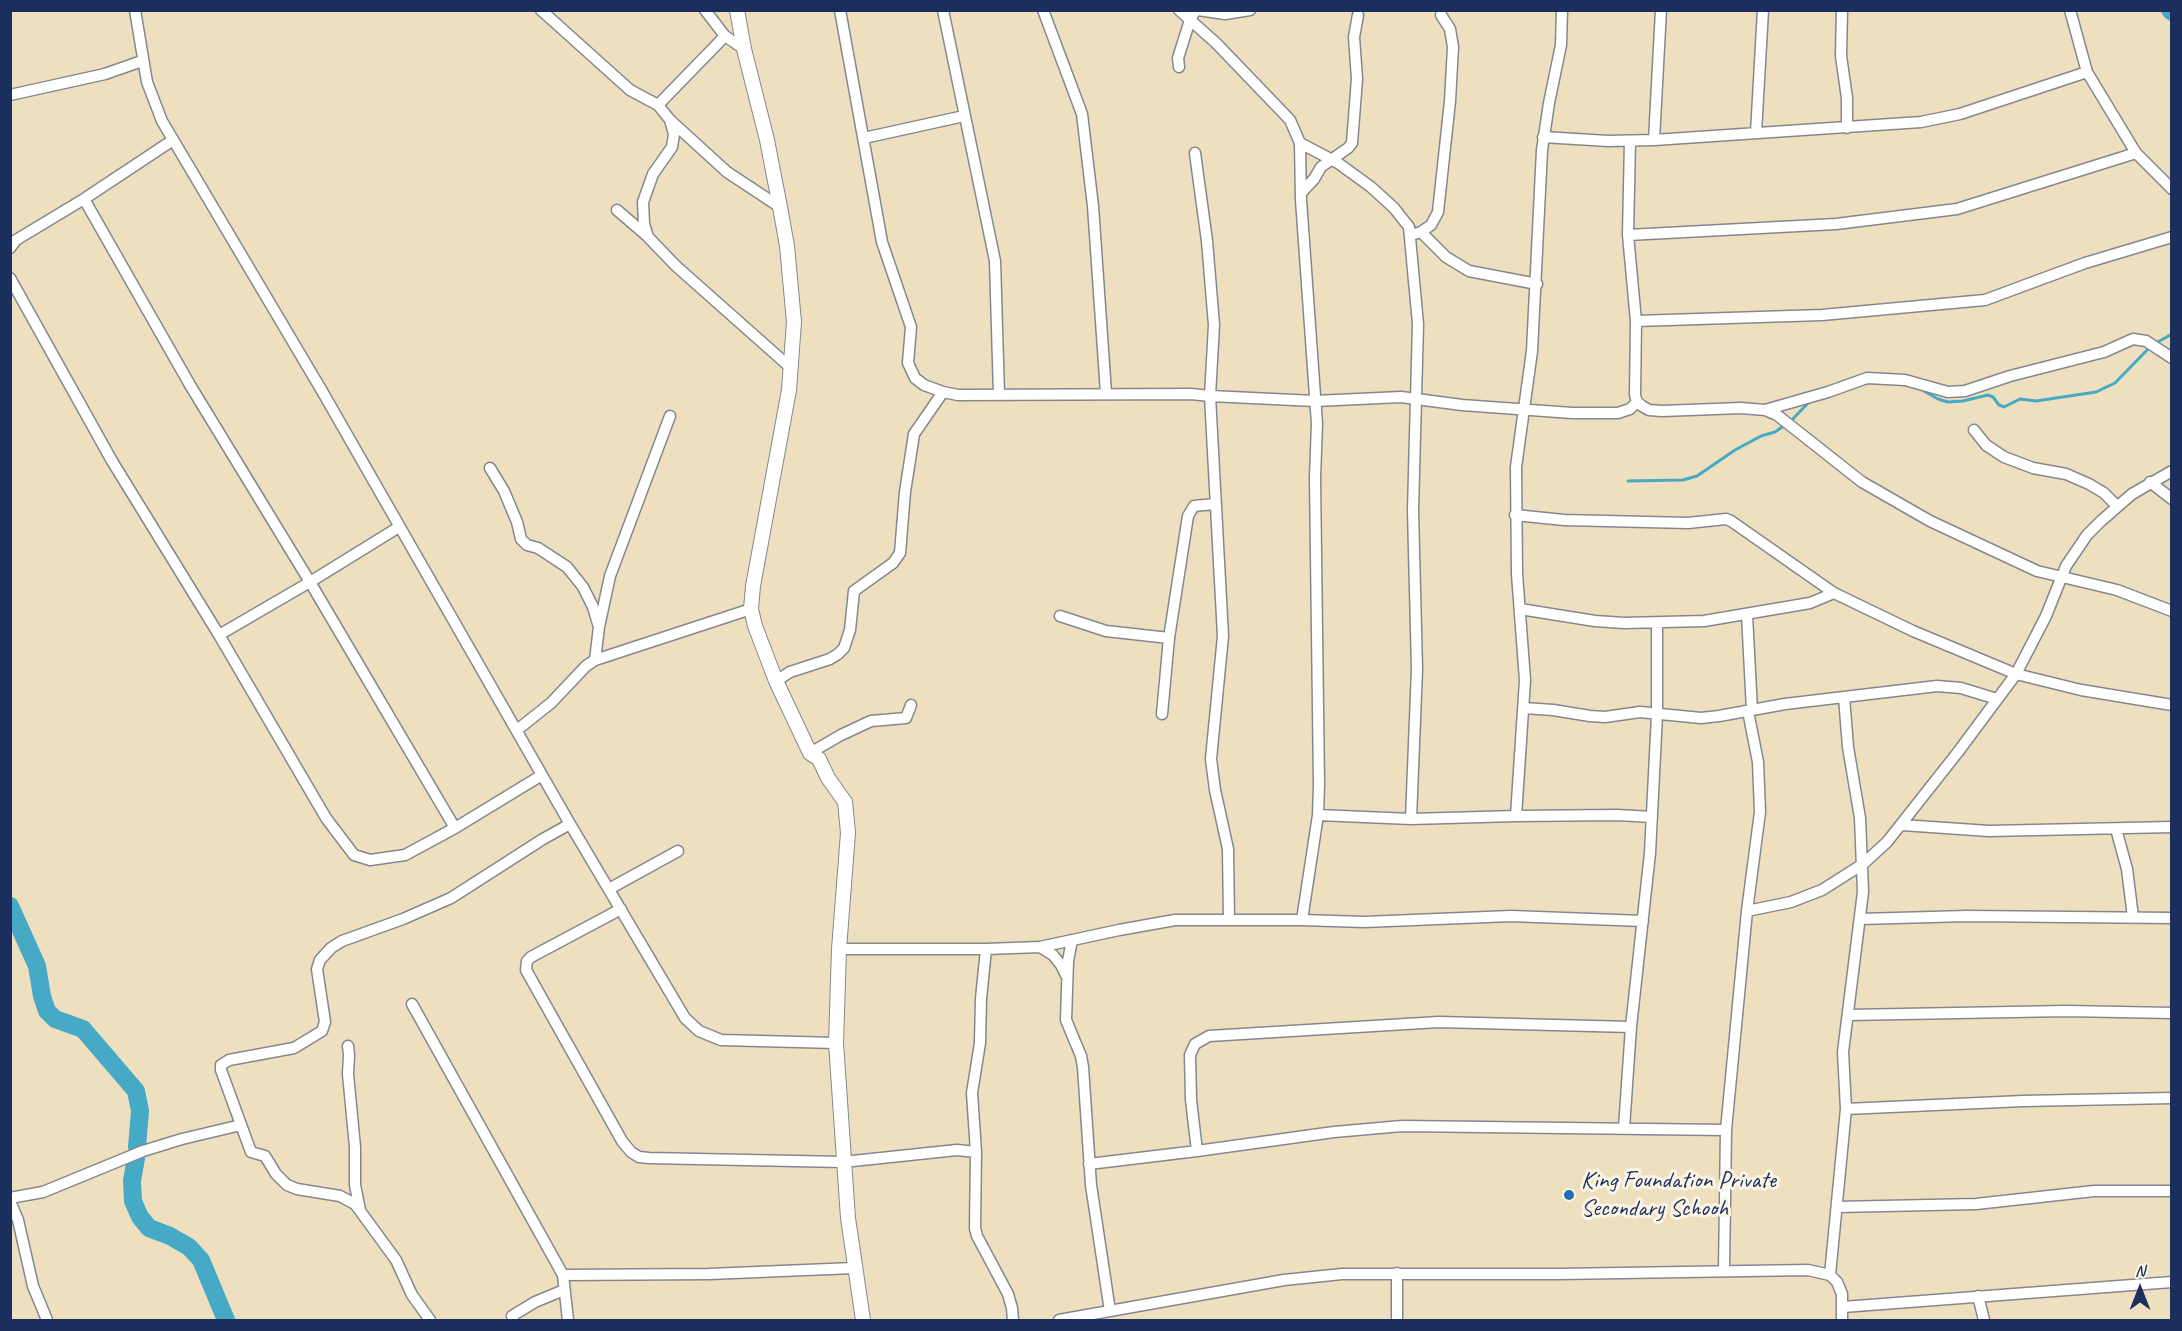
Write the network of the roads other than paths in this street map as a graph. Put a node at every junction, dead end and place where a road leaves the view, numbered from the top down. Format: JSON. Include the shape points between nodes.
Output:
{"nodes":[{"id":1,"x":135,"y":10,"type":"edge"},
{"id":2,"x":541,"y":10,"type":"edge"},
{"id":3,"x":705,"y":10,"type":"edge"},
{"id":4,"x":737,"y":10,"type":"edge"},
{"id":5,"x":840,"y":10,"type":"edge"},
{"id":6,"x":943,"y":10,"type":"edge"},
{"id":7,"x":1043,"y":10,"type":"edge"},
{"id":8,"x":1179,"y":10,"type":"edge"},
{"id":9,"x":1197,"y":10,"type":"edge"},
{"id":10,"x":1250,"y":10,"type":"edge"},
{"id":11,"x":1562,"y":10,"type":"edge"},
{"id":12,"x":1661,"y":10,"type":"edge"},
{"id":13,"x":1763,"y":10,"type":"edge"},
{"id":14,"x":1842,"y":10,"type":"edge"},
{"id":15,"x":2070,"y":10,"type":"edge"},
{"id":16,"x":1358,"y":15,"type":"dead end"},
{"id":17,"x":1441,"y":15,"type":"dead end"},
{"id":18,"x":1190,"y":21,"type":"junction"},
{"id":19,"x":725,"y":36,"type":"junction"},
{"id":20,"x":744,"y":49,"type":"junction"},
{"id":21,"x":142,"y":61,"type":"junction"},
{"id":22,"x":1179,"y":67,"type":"dead end"},
{"id":23,"x":2087,"y":72,"type":"junction"},
{"id":24,"x":10,"y":95,"type":"edge"},
{"id":25,"x":658,"y":105,"type":"junction"},
{"id":26,"x":964,"y":116,"type":"junction"},
{"id":27,"x":670,"y":120,"type":"junction"},
{"id":28,"x":1847,"y":128,"type":"junction"},
{"id":29,"x":1756,"y":133,"type":"junction"},
{"id":30,"x":1543,"y":137,"type":"junction"},
{"id":31,"x":864,"y":138,"type":"junction"},
{"id":32,"x":173,"y":140,"type":"junction"},
{"id":33,"x":1654,"y":140,"type":"junction"},
{"id":34,"x":1630,"y":141,"type":"junction"},
{"id":35,"x":1300,"y":143,"type":"junction"},
{"id":36,"x":1195,"y":153,"type":"dead end"},
{"id":37,"x":2136,"y":153,"type":"junction"},
{"id":38,"x":1330,"y":161,"type":"junction"},
{"id":39,"x":2172,"y":189,"type":"edge"},
{"id":40,"x":1301,"y":193,"type":"junction"},
{"id":41,"x":84,"y":199,"type":"junction"},
{"id":42,"x":780,"y":207,"type":"junction"},
{"id":43,"x":618,"y":210,"type":"dead end"},
{"id":44,"x":1416,"y":233,"type":"junction"},
{"id":45,"x":1628,"y":235,"type":"junction"},
{"id":46,"x":648,"y":237,"type":"junction"},
{"id":47,"x":2172,"y":237,"type":"edge"},
{"id":48,"x":10,"y":248,"type":"edge"},
{"id":49,"x":10,"y":278,"type":"edge"},
{"id":50,"x":1537,"y":284,"type":"junction"},
{"id":51,"x":1636,"y":321,"type":"junction"},
{"id":52,"x":2172,"y":358,"type":"edge"},
{"id":53,"x":791,"y":368,"type":"junction"},
{"id":54,"x":943,"y":392,"type":"junction"},
{"id":55,"x":1106,"y":393,"type":"junction"},
{"id":56,"x":999,"y":395,"type":"junction"},
{"id":57,"x":1210,"y":396,"type":"junction"},
{"id":58,"x":1416,"y":398,"type":"junction"},
{"id":59,"x":1315,"y":401,"type":"junction"},
{"id":60,"x":1637,"y":402,"type":"junction"},
{"id":61,"x":1524,"y":409,"type":"junction"},
{"id":62,"x":1765,"y":410,"type":"junction"},
{"id":63,"x":670,"y":416,"type":"dead end"},
{"id":64,"x":1974,"y":430,"type":"dead end"},
{"id":65,"x":490,"y":468,"type":"dead end"},
{"id":66,"x":2172,"y":471,"type":"edge"},
{"id":67,"x":2150,"y":482,"type":"junction"},
{"id":68,"x":2172,"y":499,"type":"edge"},
{"id":69,"x":1214,"y":504,"type":"junction"},
{"id":70,"x":2117,"y":506,"type":"junction"},
{"id":71,"x":1515,"y":515,"type":"junction"},
{"id":72,"x":399,"y":527,"type":"junction"},
{"id":73,"x":2060,"y":577,"type":"junction"},
{"id":74,"x":310,"y":582,"type":"junction"},
{"id":75,"x":1834,"y":593,"type":"junction"},
{"id":76,"x":751,"y":609,"type":"junction"},
{"id":77,"x":1520,"y":609,"type":"junction"},
{"id":78,"x":2172,"y":611,"type":"edge"},
{"id":79,"x":1747,"y":615,"type":"junction"},
{"id":80,"x":1060,"y":616,"type":"dead end"},
{"id":81,"x":1657,"y":623,"type":"junction"},
{"id":82,"x":599,"y":627,"type":"junction"},
{"id":83,"x":219,"y":635,"type":"junction"},
{"id":84,"x":1169,"y":638,"type":"junction"},
{"id":85,"x":595,"y":660,"type":"junction"},
{"id":86,"x":2016,"y":674,"type":"junction"},
{"id":87,"x":776,"y":681,"type":"junction"},
{"id":88,"x":1844,"y":698,"type":"junction"},
{"id":89,"x":1997,"y":699,"type":"junction"},
{"id":90,"x":911,"y":705,"type":"dead end"},
{"id":91,"x":2172,"y":705,"type":"edge"},
{"id":92,"x":1524,"y":708,"type":"junction"},
{"id":93,"x":1750,"y":711,"type":"junction"},
{"id":94,"x":1162,"y":714,"type":"dead end"},
{"id":95,"x":1657,"y":715,"type":"junction"},
{"id":96,"x":517,"y":730,"type":"junction"},
{"id":97,"x":810,"y":753,"type":"junction"},
{"id":98,"x":542,"y":775,"type":"junction"},
{"id":99,"x":1318,"y":815,"type":"junction"},
{"id":100,"x":1516,"y":816,"type":"junction"},
{"id":101,"x":1652,"y":817,"type":"junction"},
{"id":102,"x":1412,"y":819,"type":"junction"},
{"id":103,"x":570,"y":824,"type":"junction"},
{"id":104,"x":1902,"y":825,"type":"junction"},
{"id":105,"x":2172,"y":827,"type":"edge"},
{"id":106,"x":455,"y":828,"type":"junction"},
{"id":107,"x":2116,"y":829,"type":"junction"},
{"id":108,"x":678,"y":851,"type":"dead end"},
{"id":109,"x":1863,"y":864,"type":"junction"},
{"id":110,"x":609,"y":889,"type":"junction"},
{"id":111,"x":621,"y":909,"type":"junction"},
{"id":112,"x":1747,"y":911,"type":"junction"},
{"id":113,"x":2133,"y":917,"type":"junction"},
{"id":114,"x":2172,"y":918,"type":"edge"},
{"id":115,"x":1860,"y":919,"type":"junction"},
{"id":116,"x":1229,"y":920,"type":"junction"},
{"id":117,"x":1302,"y":920,"type":"junction"},
{"id":118,"x":1643,"y":921,"type":"junction"},
{"id":119,"x":1072,"y":940,"type":"junction"},
{"id":120,"x":1040,"y":947,"type":"junction"},
{"id":121,"x":839,"y":949,"type":"junction"},
{"id":122,"x":986,"y":949,"type":"junction"},
{"id":123,"x":1069,"y":980,"type":"junction"},
{"id":124,"x":412,"y":1004,"type":"dead end"},
{"id":125,"x":2172,"y":1013,"type":"edge"},
{"id":126,"x":1848,"y":1015,"type":"junction"},
{"id":127,"x":1631,"y":1027,"type":"junction"},
{"id":128,"x":836,"y":1043,"type":"junction"},
{"id":129,"x":348,"y":1046,"type":"dead end"},
{"id":130,"x":2172,"y":1098,"type":"edge"},
{"id":131,"x":1846,"y":1109,"type":"junction"},
{"id":132,"x":241,"y":1125,"type":"junction"},
{"id":133,"x":1624,"y":1128,"type":"junction"},
{"id":134,"x":1726,"y":1130,"type":"junction"},
{"id":135,"x":1197,"y":1151,"type":"junction"},
{"id":136,"x":976,"y":1152,"type":"junction"},
{"id":137,"x":843,"y":1162,"type":"junction"},
{"id":138,"x":1089,"y":1164,"type":"junction"},
{"id":139,"x":2172,"y":1191,"type":"edge"},
{"id":140,"x":10,"y":1200,"type":"edge"},
{"id":141,"x":1837,"y":1207,"type":"junction"},
{"id":142,"x":360,"y":1211,"type":"junction"},
{"id":143,"x":854,"y":1268,"type":"junction"},
{"id":144,"x":1724,"y":1270,"type":"junction"},
{"id":145,"x":1397,"y":1273,"type":"junction"},
{"id":146,"x":563,"y":1275,"type":"junction"},
{"id":147,"x":1830,"y":1275,"type":"junction"},
{"id":148,"x":2172,"y":1282,"type":"edge"},
{"id":149,"x":564,"y":1290,"type":"junction"},
{"id":150,"x":1978,"y":1296,"type":"junction"},
{"id":151,"x":1843,"y":1307,"type":"junction"},
{"id":152,"x":1110,"y":1311,"type":"junction"},
{"id":153,"x":512,"y":1316,"type":"dead end"},
{"id":154,"x":47,"y":1320,"type":"edge"},
{"id":155,"x":430,"y":1320,"type":"edge"},
{"id":156,"x":568,"y":1320,"type":"edge"},
{"id":157,"x":863,"y":1320,"type":"edge"},
{"id":158,"x":1013,"y":1320,"type":"edge"},
{"id":159,"x":1059,"y":1320,"type":"edge"},
{"id":160,"x":1397,"y":1320,"type":"edge"},
{"id":161,"x":1842,"y":1320,"type":"edge"},
{"id":162,"x":1983,"y":1320,"type":"edge"}],
"edges":[{"from":1,"to":21,"type":"street"},
{"from":2,"to":25,"type":"street","via":[[630,90]]},
{"from":3,"to":19,"type":"street"},
{"from":4,"to":20,"type":"street"},
{"from":5,"to":31,"type":"street"},
{"from":6,"to":26,"type":"street"},
{"from":7,"to":55,"type":"street","via":[[1082,114],[1093,206]]},
{"from":8,"to":18,"type":"street"},
{"from":9,"to":10,"type":"street","via":[[1225,14]]},
{"from":9,"to":18,"type":"street"},
{"from":11,"to":30,"type":"street","via":[[1561,45]]},
{"from":12,"to":33,"type":"street"},
{"from":13,"to":29,"type":"street"},
{"from":14,"to":28,"type":"street"},
{"from":15,"to":23,"type":"street"},
{"from":16,"to":38,"type":"street","via":[[1352,143]]},
{"from":17,"to":44,"type":"street","via":[[1450,29],[1453,47],[1438,212],[1431,225]]},
{"from":18,"to":22,"type":"street","via":[[1178,58]]},
{"from":18,"to":35,"type":"street","via":[[1290,120]]},
{"from":19,"to":20,"type":"street"},
{"from":19,"to":25,"type":"street"},
{"from":20,"to":42,"type":"street"},
{"from":21,"to":24,"type":"street","via":[[105,74]]},
{"from":21,"to":32,"type":"street","via":[[153,101]]},
{"from":23,"to":28,"type":"street","via":[[1943,118]]},
{"from":23,"to":37,"type":"street"},
{"from":25,"to":27,"type":"street"},
{"from":26,"to":31,"type":"street"},
{"from":26,"to":56,"type":"street","via":[[995,261]]},
{"from":27,"to":42,"type":"street","via":[[727,172]]},
{"from":27,"to":46,"type":"street","via":[[672,147],[653,174],[643,201]]},
{"from":28,"to":29,"type":"street"},
{"from":29,"to":33,"type":"street"},
{"from":30,"to":34,"type":"street"},
{"from":30,"to":50,"type":"street"},
{"from":31,"to":54,"type":"street","via":[[882,242],[911,327],[908,363],[915,378]]},
{"from":32,"to":41,"type":"street"},
{"from":32,"to":72,"type":"street"},
{"from":33,"to":34,"type":"street"},
{"from":34,"to":45,"type":"street"},
{"from":35,"to":38,"type":"street"},
{"from":35,"to":40,"type":"street"},
{"from":36,"to":57,"type":"street","via":[[1214,314]]},
{"from":37,"to":39,"type":"street"},
{"from":37,"to":45,"type":"street","via":[[1957,208],[1836,224]]},
{"from":38,"to":40,"type":"street"},
{"from":38,"to":44,"type":"street","via":[[1384,198]]},
{"from":40,"to":59,"type":"street"},
{"from":41,"to":48,"type":"street","via":[[16,240]]},
{"from":41,"to":74,"type":"street","via":[[190,386]]},
{"from":42,"to":53,"type":"street","via":[[793,303]]},
{"from":43,"to":46,"type":"street"},
{"from":44,"to":50,"type":"street","via":[[1469,271]]},
{"from":44,"to":58,"type":"street"},
{"from":45,"to":51,"type":"street"},
{"from":46,"to":53,"type":"street"},
{"from":47,"to":51,"type":"street","via":[[2085,263],[1985,300],[1822,315]]},
{"from":49,"to":83,"type":"street","via":[[112,461]]},
{"from":50,"to":61,"type":"street"},
{"from":51,"to":60,"type":"street"},
{"from":52,"to":62,"type":"street","via":[[2142,339],[2133,339],[2104,352],[1965,391],[1939,390],[1877,377]]},
{"from":53,"to":76,"type":"street"},
{"from":54,"to":56,"type":"street"},
{"from":54,"to":87,"type":"street","via":[[914,434],[900,553],[893,563],[854,591],[844,648],[830,659],[790,672]]},
{"from":55,"to":56,"type":"street"},
{"from":55,"to":57,"type":"street"},
{"from":57,"to":59,"type":"street"},
{"from":57,"to":69,"type":"street"},
{"from":58,"to":59,"type":"street"},
{"from":58,"to":61,"type":"street"},
{"from":58,"to":102,"type":"street","via":[[1413,510],[1418,658]]},
{"from":59,"to":99,"type":"street"},
{"from":60,"to":61,"type":"street","via":[[1618,413]]},
{"from":60,"to":62,"type":"street","via":[[1648,410],[1662,411]]},
{"from":61,"to":71,"type":"street","via":[[1516,467]]},
{"from":62,"to":73,"type":"street","via":[[1862,482],[1902,506],[2015,562]]},
{"from":63,"to":82,"type":"street","via":[[610,576]]},
{"from":64,"to":70,"type":"street","via":[[1986,445],[2004,457],[2066,474],[2089,484]]},
{"from":65,"to":82,"type":"street","via":[[504,491],[521,539],[567,567],[583,587]]},
{"from":66,"to":67,"type":"street"},
{"from":67,"to":68,"type":"street"},
{"from":67,"to":70,"type":"street"},
{"from":69,"to":84,"type":"street","via":[[1194,506],[1188,516]]},
{"from":69,"to":116,"type":"street","via":[[1223,636],[1211,759],[1228,849]]},
{"from":70,"to":73,"type":"street","via":[[2087,536]]},
{"from":71,"to":75,"type":"street","via":[[1688,523],[1726,519]]},
{"from":71,"to":77,"type":"street"},
{"from":72,"to":74,"type":"street"},
{"from":72,"to":96,"type":"street"},
{"from":73,"to":78,"type":"street","via":[[2117,590]]},
{"from":73,"to":86,"type":"street","via":[[2046,616]]},
{"from":74,"to":83,"type":"street"},
{"from":74,"to":106,"type":"street"},
{"from":75,"to":79,"type":"street","via":[[1809,603]]},
{"from":75,"to":86,"type":"street"},
{"from":76,"to":85,"type":"street"},
{"from":76,"to":87,"type":"street"},
{"from":77,"to":81,"type":"street","via":[[1594,621]]},
{"from":77,"to":92,"type":"street"},
{"from":79,"to":81,"type":"street"},
{"from":79,"to":93,"type":"street"},
{"from":80,"to":84,"type":"street","via":[[1106,631]]},
{"from":81,"to":95,"type":"street"},
{"from":82,"to":85,"type":"street"},
{"from":83,"to":106,"type":"street","via":[[326,818],[354,855],[370,860],[405,855]]},
{"from":84,"to":94,"type":"street"},
{"from":85,"to":96,"type":"street"},
{"from":86,"to":89,"type":"street"},
{"from":86,"to":91,"type":"street","via":[[2081,690]]},
{"from":87,"to":97,"type":"street"},
{"from":88,"to":89,"type":"street","via":[[1937,686],[1961,688]]},
{"from":88,"to":93,"type":"street"},
{"from":88,"to":109,"type":"street"},
{"from":89,"to":104,"type":"street"},
{"from":90,"to":97,"type":"street","via":[[906,718],[871,722]]},
{"from":92,"to":95,"type":"street","via":[[1605,717],[1640,712]]},
{"from":92,"to":100,"type":"street"},
{"from":93,"to":95,"type":"street","via":[[1701,718]]},
{"from":93,"to":112,"type":"street","via":[[1760,812]]},
{"from":95,"to":101,"type":"street"},
{"from":96,"to":98,"type":"street"},
{"from":97,"to":121,"type":"street","via":[[819,759],[845,802],[848,833]]},
{"from":98,"to":103,"type":"street"},
{"from":98,"to":106,"type":"street"},
{"from":99,"to":102,"type":"street"},
{"from":99,"to":117,"type":"street"},
{"from":100,"to":101,"type":"street"},
{"from":100,"to":102,"type":"street"},
{"from":101,"to":118,"type":"street"},
{"from":103,"to":110,"type":"street"},
{"from":103,"to":132,"type":"street","via":[[451,898],[332,948],[317,969],[325,1022],[322,1031],[294,1048],[229,1060],[221,1065]]},
{"from":104,"to":107,"type":"street","via":[[1969,830]]},
{"from":104,"to":109,"type":"street"},
{"from":105,"to":107,"type":"street"},
{"from":107,"to":113,"type":"street","via":[[2127,869]]},
{"from":108,"to":110,"type":"street"},
{"from":109,"to":112,"type":"street","via":[[1805,897]]},
{"from":109,"to":115,"type":"street"},
{"from":110,"to":111,"type":"street"},
{"from":111,"to":128,"type":"street","via":[[692,1027],[710,1037],[733,1042]]},
{"from":111,"to":137,"type":"street","via":[[531,957],[526,970],[631,1152],[649,1158]]},
{"from":112,"to":134,"type":"street"},
{"from":113,"to":114,"type":"street"},
{"from":113,"to":115,"type":"street"},
{"from":115,"to":126,"type":"street"},
{"from":116,"to":117,"type":"street"},
{"from":116,"to":119,"type":"street","via":[[1158,922]]},
{"from":117,"to":118,"type":"street","via":[[1400,922],[1511,916]]},
{"from":118,"to":127,"type":"street"},
{"from":119,"to":120,"type":"street"},
{"from":119,"to":123,"type":"street"},
{"from":120,"to":122,"type":"street"},
{"from":120,"to":123,"type":"street","via":[[1061,964]]},
{"from":121,"to":122,"type":"street"},
{"from":121,"to":128,"type":"street"},
{"from":122,"to":136,"type":"street","via":[[980,1043],[972,1093]]},
{"from":123,"to":138,"type":"street","via":[[1066,1020],[1083,1067]]},
{"from":124,"to":146,"type":"street"},
{"from":125,"to":126,"type":"street"},
{"from":126,"to":131,"type":"street","via":[[1843,1052]]},
{"from":127,"to":133,"type":"street"},
{"from":127,"to":135,"type":"street","via":[[1439,1022],[1209,1036],[1195,1044],[1190,1055]]},
{"from":128,"to":137,"type":"street"},
{"from":129,"to":142,"type":"street","via":[[355,1185]]},
{"from":130,"to":131,"type":"street"},
{"from":131,"to":141,"type":"street"},
{"from":132,"to":140,"type":"street","via":[[143,1151],[43,1192]]},
{"from":132,"to":142,"type":"street","via":[[251,1152],[264,1156],[287,1185],[340,1196]]},
{"from":133,"to":134,"type":"street"},
{"from":133,"to":135,"type":"street","via":[[1402,1126]]},
{"from":134,"to":144,"type":"street"},
{"from":135,"to":138,"type":"street"},
{"from":136,"to":137,"type":"street","via":[[957,1150]]},
{"from":136,"to":158,"type":"street","via":[[977,1236],[1008,1294]]},
{"from":137,"to":143,"type":"street"},
{"from":138,"to":152,"type":"street"},
{"from":139,"to":141,"type":"street","via":[[2094,1191],[1976,1204]]},
{"from":140,"to":154,"type":"street","via":[[33,1286]]},
{"from":141,"to":147,"type":"street"},
{"from":142,"to":155,"type":"street","via":[[396,1260],[412,1295]]},
{"from":143,"to":146,"type":"street","via":[[710,1275]]},
{"from":143,"to":157,"type":"street"},
{"from":144,"to":145,"type":"street"},
{"from":144,"to":147,"type":"street","via":[[1808,1270]]},
{"from":145,"to":152,"type":"street","via":[[1284,1280]]},
{"from":145,"to":160,"type":"street"},
{"from":146,"to":149,"type":"street"},
{"from":147,"to":151,"type":"street","via":[[1842,1294]]},
{"from":148,"to":150,"type":"street"},
{"from":149,"to":153,"type":"street"},
{"from":149,"to":156,"type":"street"},
{"from":150,"to":151,"type":"street"},
{"from":150,"to":162,"type":"street"},
{"from":151,"to":161,"type":"street"},
{"from":152,"to":159,"type":"street"}]}
